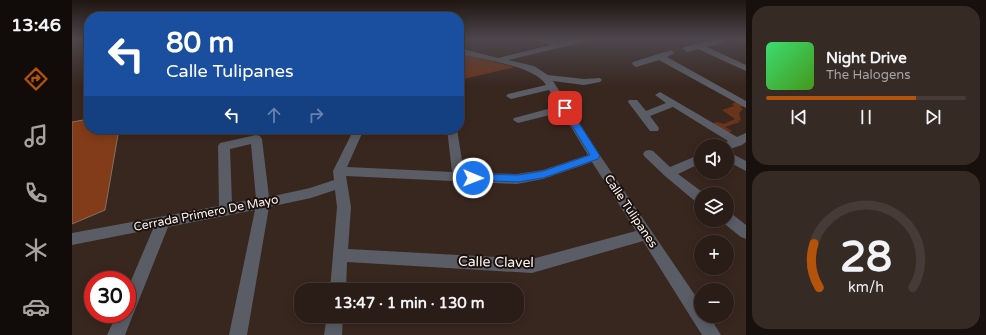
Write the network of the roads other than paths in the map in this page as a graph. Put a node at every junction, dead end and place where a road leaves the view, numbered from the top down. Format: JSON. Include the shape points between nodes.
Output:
{"nodes":[{"id":1,"x":474,"y":55,"type":"edge"},
{"id":2,"x":519,"y":55,"type":"edge"},
{"id":3,"x":667,"y":55,"type":"edge"},
{"id":4,"x":717,"y":55,"type":"edge"},
{"id":5,"x":660,"y":57,"type":"junction"},
{"id":6,"x":497,"y":60,"type":"junction"},
{"id":7,"x":636,"y":64,"type":"dead end"},
{"id":8,"x":746,"y":68,"type":"edge"},
{"id":9,"x":597,"y":80,"type":"dead end"},
{"id":10,"x":549,"y":82,"type":"junction"},
{"id":11,"x":660,"y":95,"type":"dead end"},
{"id":12,"x":511,"y":96,"type":"dead end"},
{"id":13,"x":633,"y":102,"type":"dead end"},
{"id":14,"x":673,"y":104,"type":"junction"},
{"id":15,"x":746,"y":105,"type":"edge"},
{"id":16,"x":565,"y":108,"type":"junction"},
{"id":17,"x":644,"y":115,"type":"junction"},
{"id":18,"x":518,"y":120,"type":"dead end"},
{"id":19,"x":654,"y":128,"type":"dead end"},
{"id":20,"x":357,"y":134,"type":"edge"},
{"id":21,"x":453,"y":134,"type":"edge"},
{"id":22,"x":742,"y":139,"type":"edge"},
{"id":23,"x":649,"y":154,"type":"dead end"},
{"id":24,"x":595,"y":156,"type":"junction"},
{"id":25,"x":734,"y":159,"type":"edge"},
{"id":26,"x":694,"y":161,"type":"edge"},
{"id":27,"x":746,"y":167,"type":"edge"},
{"id":28,"x":669,"y":173,"type":"junction"},
{"id":29,"x":340,"y":177,"type":"junction"},
{"id":30,"x":458,"y":177,"type":"junction"},
{"id":31,"x":694,"y":193,"type":"edge"},
{"id":32,"x":263,"y":203,"type":"junction"},
{"id":33,"x":226,"y":209,"type":"junction"},
{"id":34,"x":163,"y":222,"type":"junction"},
{"id":35,"x":734,"y":224,"type":"edge"},
{"id":36,"x":746,"y":233,"type":"edge"},
{"id":37,"x":647,"y":234,"type":"junction"},
{"id":38,"x":72,"y":239,"type":"edge"},
{"id":39,"x":341,"y":255,"type":"junction"},
{"id":40,"x":339,"y":283,"type":"edge"},
{"id":41,"x":136,"y":287,"type":"edge"},
{"id":42,"x":121,"y":323,"type":"edge"},
{"id":43,"x":334,"y":323,"type":"edge"},
{"id":44,"x":116,"y":335,"type":"edge"},
{"id":45,"x":238,"y":335,"type":"edge"},
{"id":46,"x":333,"y":335,"type":"edge"},
{"id":47,"x":712,"y":335,"type":"edge"}],
"edges":[{"from":1,"to":6,"type":"street"},
{"from":2,"to":6,"type":"street"},
{"from":3,"to":5,"type":"street"},
{"from":4,"to":8,"type":"street"},
{"from":5,"to":7,"type":"street"},
{"from":5,"to":15,"type":"street"},
{"from":6,"to":10,"type":"street","via":[[531,68]]},
{"from":9,"to":10,"type":"street"},
{"from":10,"to":12,"type":"street"},
{"from":10,"to":16,"type":"street","name":"Calle Tulipanes"},
{"from":11,"to":14,"type":"street"},
{"from":13,"to":17,"type":"street"},
{"from":14,"to":17,"type":"street"},
{"from":14,"to":22,"type":"street"},
{"from":16,"to":18,"type":"street"},
{"from":16,"to":24,"type":"street","name":"Calle Tulipanes"},
{"from":17,"to":19,"type":"street"},
{"from":20,"to":29,"type":"street"},
{"from":21,"to":30,"type":"street"},
{"from":23,"to":28,"type":"street"},
{"from":24,"to":30,"type":"street","via":[[543,174],[518,178]]},
{"from":24,"to":37,"type":"street","name":"Calle Tulipanes"},
{"from":25,"to":27,"type":"street"},
{"from":26,"to":28,"type":"street"},
{"from":28,"to":31,"type":"street"},
{"from":29,"to":30,"type":"street"},
{"from":29,"to":32,"type":"street","name":"Cerrada Primero De Mayo","via":[[310,193]]},
{"from":29,"to":39,"type":"street","via":[[344,207]]},
{"from":32,"to":33,"type":"street","name":"Cerrada Primero De Mayo"},
{"from":32,"to":33,"type":"street","via":[[256,139],[224,146]]},
{"from":32,"to":45,"type":"street"},
{"from":33,"to":34,"type":"street","name":"Cerrada Primero De Mayo"},
{"from":34,"to":38,"type":"street","name":"Cerrada Primero De Mayo"},
{"from":34,"to":41,"type":"street"},
{"from":35,"to":36,"type":"street"},
{"from":37,"to":39,"type":"street","name":"Calle Clavel","via":[[532,266]]},
{"from":37,"to":47,"type":"street","name":"Calle Tulipanes"},
{"from":39,"to":40,"type":"street"},
{"from":42,"to":44,"type":"street"},
{"from":43,"to":46,"type":"street"}]}
